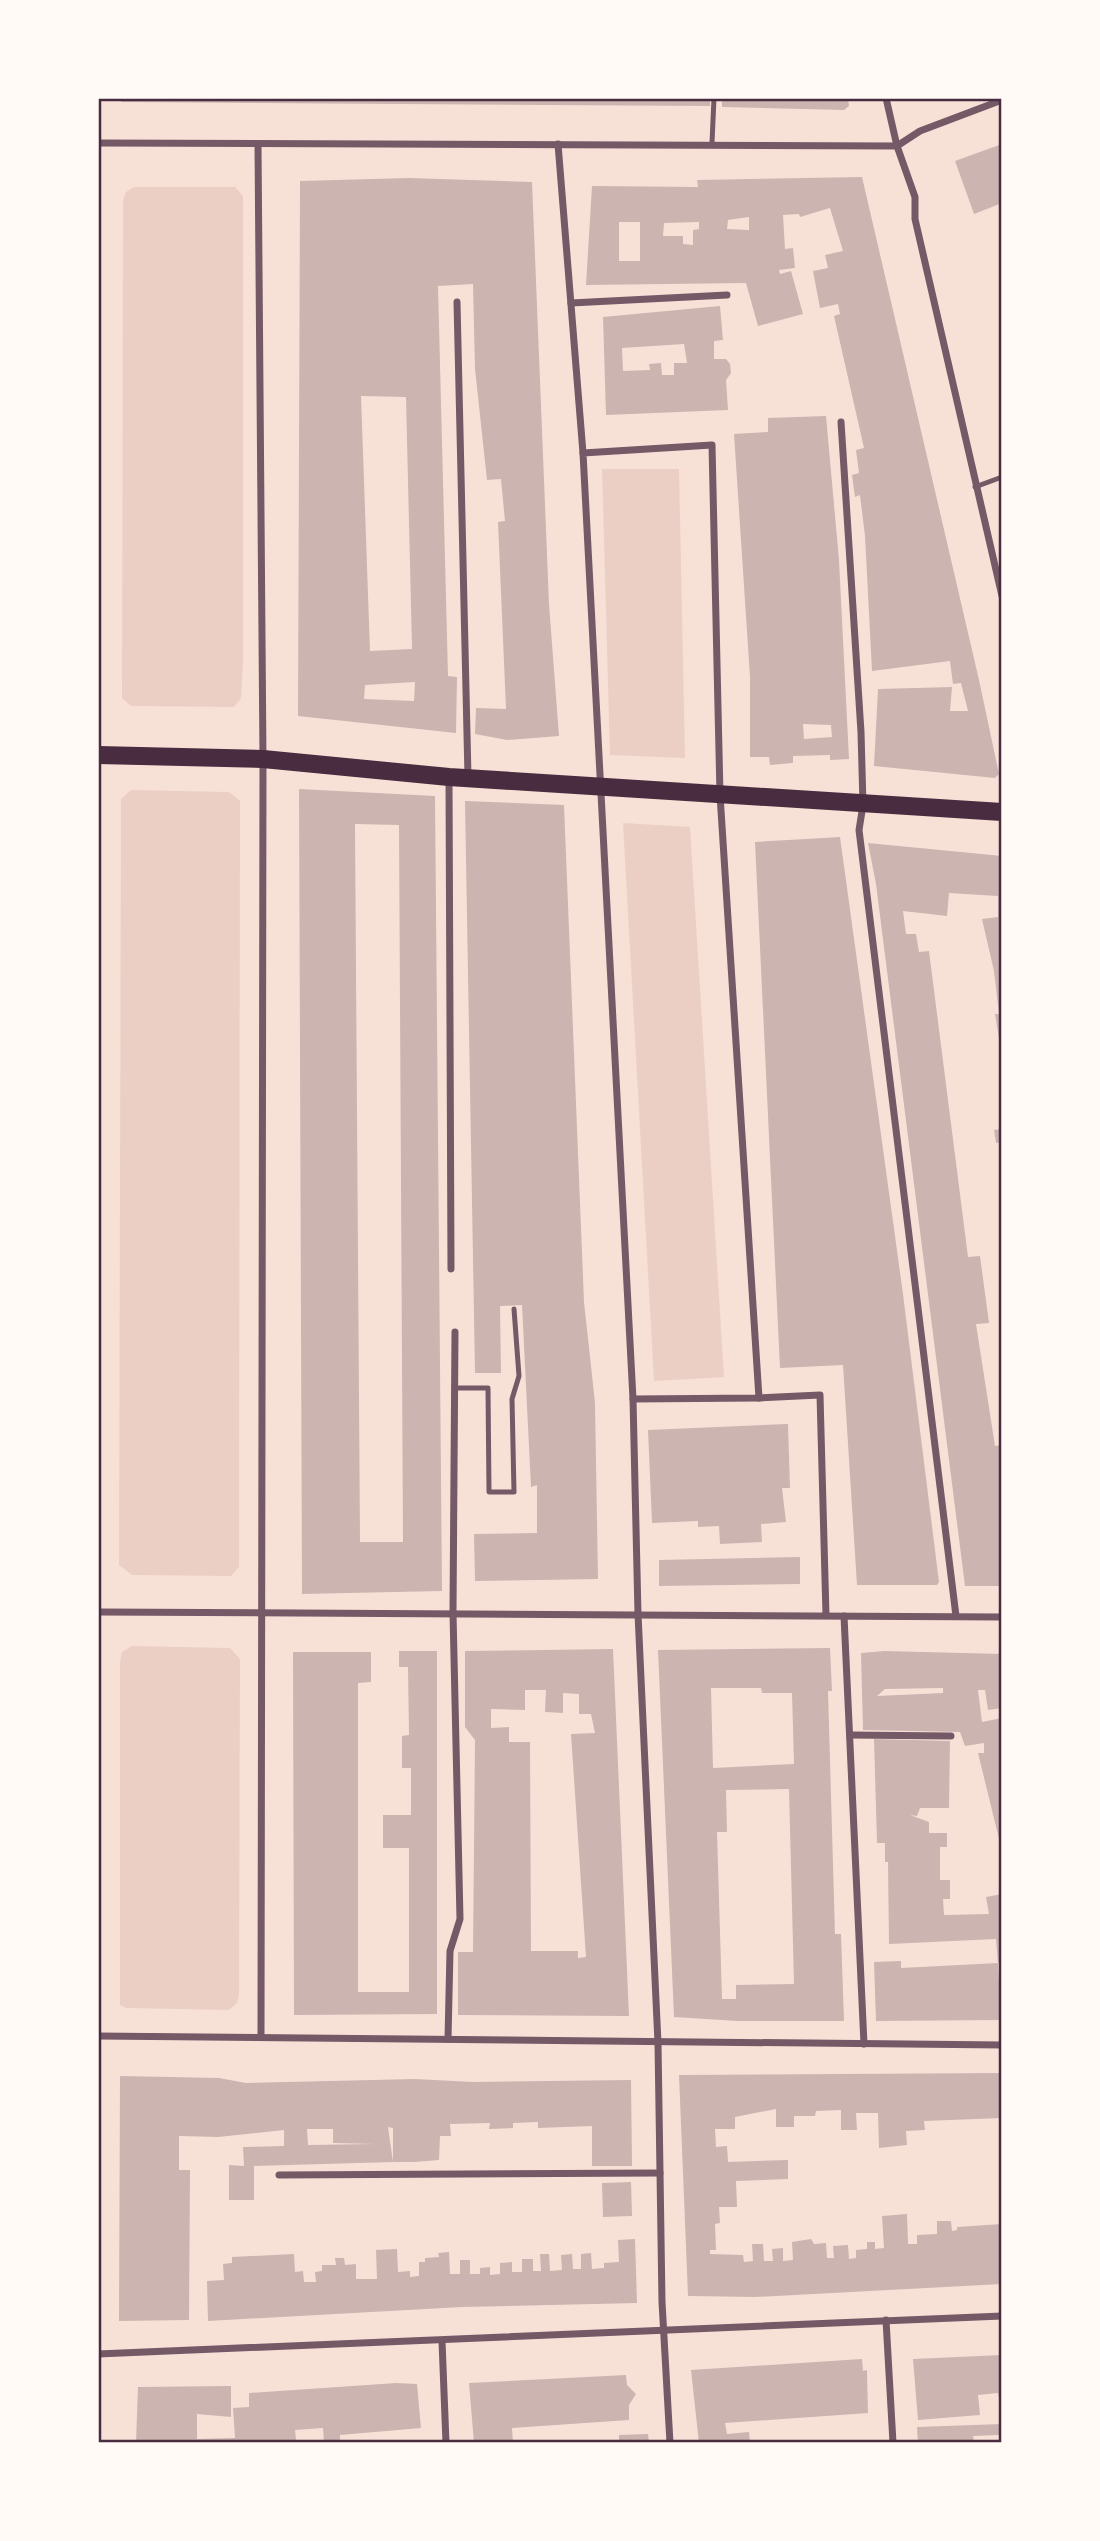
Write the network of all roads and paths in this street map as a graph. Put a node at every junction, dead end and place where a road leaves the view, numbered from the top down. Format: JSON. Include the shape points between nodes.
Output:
{"nodes":[{"id":1,"x":714,"y":98,"type":"edge"},
{"id":2,"x":886,"y":98,"type":"edge"},
{"id":3,"x":1002,"y":100,"type":"edge"},
{"id":4,"x":98,"y":143,"type":"edge"},
{"id":5,"x":712,"y":143,"type":"junction"},
{"id":6,"x":558,"y":144,"type":"junction"},
{"id":7,"x":258,"y":145,"type":"junction"},
{"id":8,"x":897,"y":146,"type":"junction"},
{"id":9,"x":727,"y":295,"type":"dead end"},
{"id":10,"x":457,"y":302,"type":"dead end"},
{"id":11,"x":571,"y":303,"type":"junction"},
{"id":12,"x":841,"y":422,"type":"dead end"},
{"id":13,"x":583,"y":453,"type":"junction"},
{"id":14,"x":1002,"y":477,"type":"edge"},
{"id":15,"x":975,"y":486,"type":"junction"},
{"id":16,"x":1002,"y":596,"type":"edge"},
{"id":17,"x":98,"y":755,"type":"edge"},
{"id":18,"x":263,"y":759,"type":"junction"},
{"id":19,"x":449,"y":776,"type":"junction"},
{"id":20,"x":468,"y":778,"type":"junction"},
{"id":21,"x":600,"y":787,"type":"junction"},
{"id":22,"x":720,"y":795,"type":"junction"},
{"id":23,"x":863,"y":805,"type":"junction"},
{"id":24,"x":1002,"y":812,"type":"edge"},
{"id":25,"x":452,"y":1269,"type":"dead end"},
{"id":26,"x":514,"y":1310,"type":"dead end"},
{"id":27,"x":455,"y":1332,"type":"dead end"},
{"id":28,"x":454,"y":1388,"type":"junction"},
{"id":29,"x":759,"y":1398,"type":"junction"},
{"id":30,"x":632,"y":1399,"type":"junction"},
{"id":31,"x":98,"y":1612,"type":"edge"},
{"id":32,"x":453,"y":1614,"type":"junction"},
{"id":33,"x":638,"y":1614,"type":"junction"},
{"id":34,"x":827,"y":1615,"type":"junction"},
{"id":35,"x":262,"y":1616,"type":"junction"},
{"id":36,"x":844,"y":1616,"type":"junction"},
{"id":37,"x":956,"y":1616,"type":"junction"},
{"id":38,"x":1002,"y":1616,"type":"edge"},
{"id":39,"x":850,"y":1735,"type":"junction"},
{"id":40,"x":951,"y":1736,"type":"dead end"},
{"id":41,"x":98,"y":2036,"type":"edge"},
{"id":42,"x":261,"y":2036,"type":"junction"},
{"id":43,"x":448,"y":2039,"type":"junction"},
{"id":44,"x":658,"y":2043,"type":"junction"},
{"id":45,"x":864,"y":2044,"type":"junction"},
{"id":46,"x":1002,"y":2045,"type":"edge"},
{"id":47,"x":660,"y":2173,"type":"junction"},
{"id":48,"x":279,"y":2175,"type":"dead end"},
{"id":49,"x":1002,"y":2316,"type":"edge"},
{"id":50,"x":886,"y":2320,"type":"junction"},
{"id":51,"x":665,"y":2331,"type":"junction"},
{"id":52,"x":442,"y":2342,"type":"junction"},
{"id":53,"x":98,"y":2354,"type":"edge"},
{"id":54,"x":446,"y":2443,"type":"edge"},
{"id":55,"x":670,"y":2443,"type":"edge"},
{"id":56,"x":893,"y":2443,"type":"edge"}],
"edges":[{"from":1,"to":5,"type":"lane"},
{"from":2,"to":8,"type":"street"},
{"from":3,"to":8,"type":"street","via":[[920,131]]},
{"from":4,"to":7,"type":"street"},
{"from":5,"to":6,"type":"street"},
{"from":5,"to":8,"type":"street"},
{"from":6,"to":7,"type":"street"},
{"from":6,"to":11,"type":"street"},
{"from":7,"to":18,"type":"street"},
{"from":8,"to":15,"type":"street","via":[[915,197],[915,219]]},
{"from":9,"to":11,"type":"street"},
{"from":10,"to":20,"type":"street"},
{"from":11,"to":13,"type":"street"},
{"from":12,"to":23,"type":"street"},
{"from":13,"to":21,"type":"street"},
{"from":13,"to":22,"type":"street","via":[[712,445]]},
{"from":14,"to":15,"type":"lane"},
{"from":15,"to":16,"type":"street"},
{"from":17,"to":18,"type":"main road"},
{"from":18,"to":19,"type":"main road"},
{"from":18,"to":35,"type":"street"},
{"from":19,"to":20,"type":"main road"},
{"from":19,"to":25,"type":"street"},
{"from":20,"to":21,"type":"main road"},
{"from":21,"to":22,"type":"main road"},
{"from":21,"to":30,"type":"street"},
{"from":22,"to":23,"type":"main road"},
{"from":22,"to":29,"type":"street"},
{"from":23,"to":24,"type":"main road"},
{"from":23,"to":37,"type":"street","via":[[859,830]]},
{"from":26,"to":28,"type":"lane","via":[[519,1376],[512,1399],[514,1492],[489,1492],[488,1388]]},
{"from":27,"to":28,"type":"street"},
{"from":28,"to":32,"type":"street"},
{"from":29,"to":30,"type":"street"},
{"from":29,"to":34,"type":"street","via":[[820,1395]]},
{"from":30,"to":33,"type":"street"},
{"from":31,"to":35,"type":"street"},
{"from":32,"to":33,"type":"street"},
{"from":32,"to":35,"type":"street"},
{"from":32,"to":43,"type":"street","via":[[460,1919],[450,1951]]},
{"from":33,"to":34,"type":"street"},
{"from":33,"to":44,"type":"street"},
{"from":34,"to":36,"type":"street"},
{"from":35,"to":42,"type":"street"},
{"from":36,"to":37,"type":"street"},
{"from":36,"to":39,"type":"street"},
{"from":37,"to":38,"type":"street"},
{"from":39,"to":40,"type":"street"},
{"from":39,"to":45,"type":"street"},
{"from":41,"to":42,"type":"street"},
{"from":42,"to":43,"type":"street"},
{"from":43,"to":44,"type":"street"},
{"from":44,"to":45,"type":"street"},
{"from":44,"to":47,"type":"street"},
{"from":45,"to":46,"type":"street"},
{"from":47,"to":48,"type":"street"},
{"from":47,"to":51,"type":"street"},
{"from":49,"to":50,"type":"street"},
{"from":50,"to":51,"type":"street"},
{"from":50,"to":56,"type":"street"},
{"from":51,"to":52,"type":"street"},
{"from":51,"to":55,"type":"street"},
{"from":52,"to":53,"type":"street"},
{"from":52,"to":54,"type":"street"}]}
